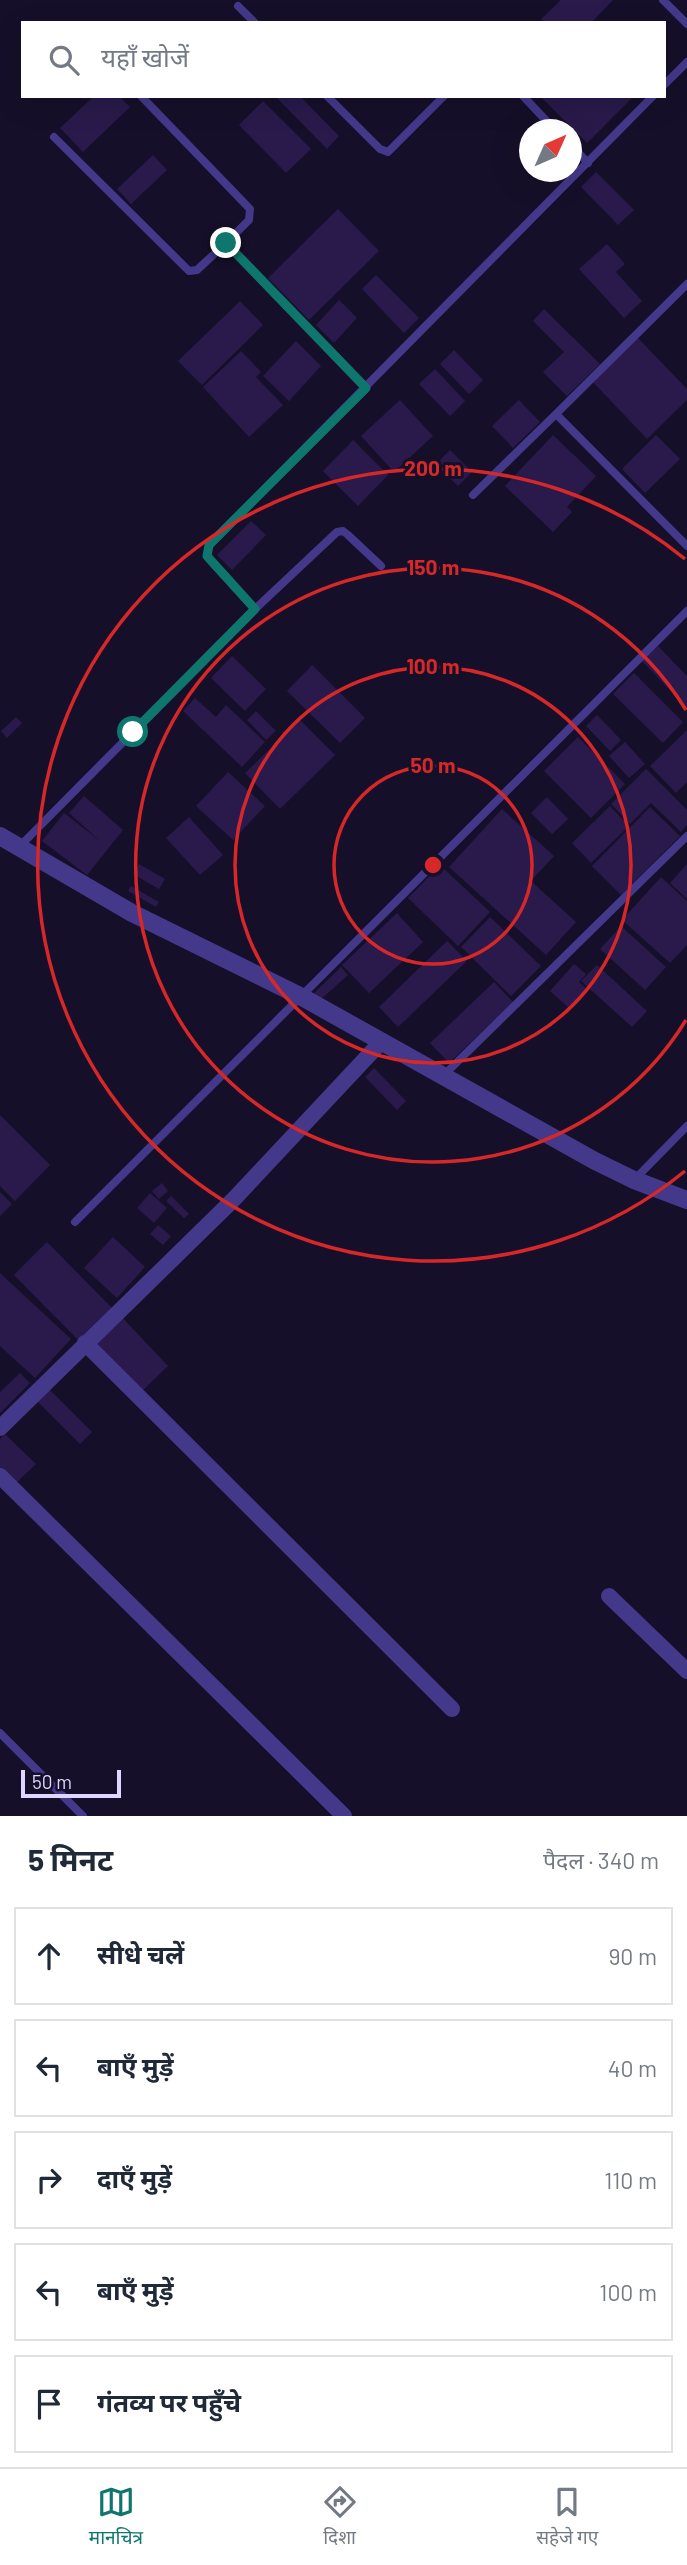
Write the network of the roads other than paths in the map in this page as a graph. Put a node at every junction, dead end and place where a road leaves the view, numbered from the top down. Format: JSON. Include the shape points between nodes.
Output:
{"nodes":[{"id":1,"x":663,"y":0,"type":"edge"},
{"id":2,"x":238,"y":6,"type":"dead end"},
{"id":3,"x":253,"y":21,"type":"edge"},
{"id":4,"x":687,"y":24,"type":"edge"},
{"id":5,"x":687,"y":62,"type":"edge"},
{"id":6,"x":666,"y":83,"type":"edge"},
{"id":7,"x":143,"y":98,"type":"edge"},
{"id":8,"x":329,"y":98,"type":"edge"},
{"id":9,"x":442,"y":98,"type":"edge"},
{"id":10,"x":525,"y":98,"type":"edge"},
{"id":11,"x":651,"y":98,"type":"edge"},
{"id":12,"x":545,"y":119,"type":"edge"},
{"id":13,"x":54,"y":137,"type":"dead end"},
{"id":14,"x":582,"y":157,"type":"edge"},
{"id":15,"x":588,"y":163,"type":"junction"},
{"id":16,"x":226,"y":243,"type":"junction"},
{"id":17,"x":687,"y":284,"type":"edge"},
{"id":18,"x":366,"y":388,"type":"junction"},
{"id":19,"x":556,"y":414,"type":"junction"},
{"id":20,"x":472,"y":495,"type":"dead end"},
{"id":21,"x":687,"y":546,"type":"edge"},
{"id":22,"x":381,"y":566,"type":"dead end"},
{"id":23,"x":255,"y":609,"type":"junction"},
{"id":24,"x":687,"y":611,"type":"edge"},
{"id":25,"x":0,"y":835,"type":"edge"},
{"id":26,"x":687,"y":836,"type":"edge"},
{"id":27,"x":19,"y":846,"type":"junction"},
{"id":28,"x":302,"y":997,"type":"junction"},
{"id":29,"x":382,"y":1041,"type":"junction"},
{"id":30,"x":443,"y":1076,"type":"junction"},
{"id":31,"x":687,"y":1126,"type":"edge"},
{"id":32,"x":634,"y":1180,"type":"junction"},
{"id":33,"x":687,"y":1200,"type":"edge"},
{"id":34,"x":75,"y":1222,"type":"dead end"},
{"id":35,"x":85,"y":1343,"type":"junction"},
{"id":36,"x":0,"y":1428,"type":"edge"},
{"id":37,"x":0,"y":1476,"type":"edge"},
{"id":38,"x":609,"y":1596,"type":"dead end"},
{"id":39,"x":687,"y":1671,"type":"edge"},
{"id":40,"x":452,"y":1709,"type":"dead end"},
{"id":41,"x":0,"y":1733,"type":"edge"},
{"id":42,"x":83,"y":1816,"type":"edge"},
{"id":43,"x":344,"y":1816,"type":"edge"}],
"edges":[{"from":1,"to":4,"type":"lane"},
{"from":2,"to":3,"type":"lane"},
{"from":5,"to":6,"type":"lane"},
{"from":7,"to":16,"type":"lane","via":[[250,209],[248,220]]},
{"from":8,"to":9,"type":"lane","via":[[388,152]]},
{"from":10,"to":12,"type":"lane"},
{"from":11,"to":15,"type":"lane"},
{"from":13,"to":16,"type":"lane","via":[[189,271],[197,270]]},
{"from":14,"to":15,"type":"lane"},
{"from":15,"to":18,"type":"lane"},
{"from":16,"to":18,"type":"lane"},
{"from":17,"to":19,"type":"lane"},
{"from":18,"to":23,"type":"lane","via":[[209,545],[207,556]]},
{"from":19,"to":20,"type":"lane"},
{"from":19,"to":21,"type":"lane"},
{"from":22,"to":23,"type":"lane","via":[[343,531],[337,532]]},
{"from":23,"to":27,"type":"lane"},
{"from":24,"to":28,"type":"lane"},
{"from":25,"to":27,"type":"street"},
{"from":26,"to":30,"type":"lane"},
{"from":27,"to":28,"type":"street","via":[[132,913]]},
{"from":28,"to":29,"type":"street"},
{"from":28,"to":34,"type":"lane"},
{"from":29,"to":30,"type":"street"},
{"from":29,"to":35,"type":"street","via":[[234,1199]]},
{"from":30,"to":32,"type":"street"},
{"from":31,"to":32,"type":"lane"},
{"from":32,"to":33,"type":"street"},
{"from":35,"to":36,"type":"street"},
{"from":35,"to":40,"type":"street"},
{"from":37,"to":43,"type":"street"},
{"from":38,"to":39,"type":"street"},
{"from":41,"to":42,"type":"lane"}]}
